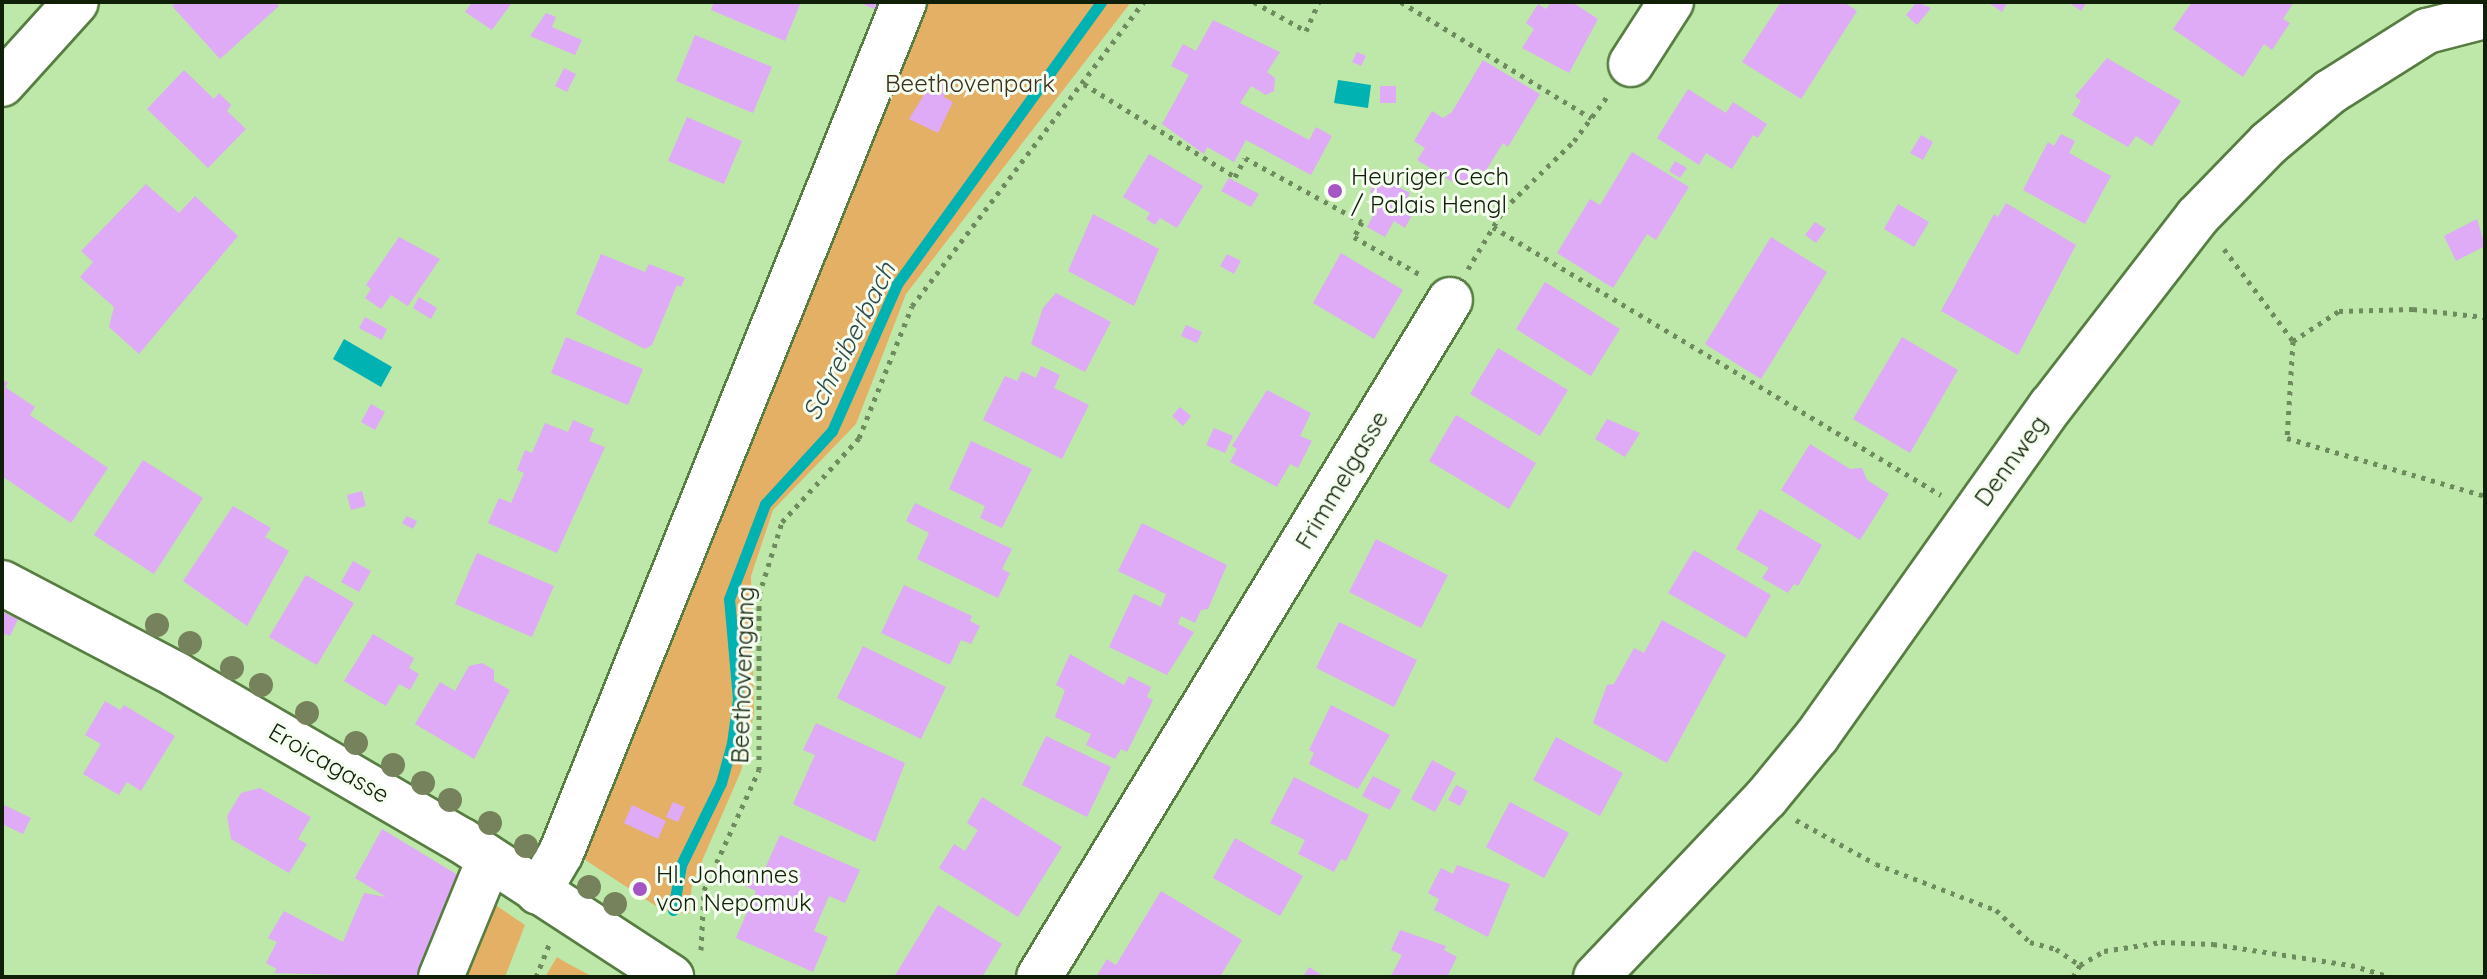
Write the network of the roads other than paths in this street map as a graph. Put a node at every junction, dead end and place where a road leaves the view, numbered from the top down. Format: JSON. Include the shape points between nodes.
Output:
{"nodes":[{"id":1,"x":76,"y":2,"type":"edge"},
{"id":2,"x":904,"y":2,"type":"edge"},
{"id":3,"x":1671,"y":2,"type":"edge"},
{"id":4,"x":2485,"y":16,"type":"edge"},
{"id":5,"x":1631,"y":64,"type":"road end"},
{"id":6,"x":2,"y":84,"type":"edge"},
{"id":7,"x":1452,"y":297,"type":"road end"},
{"id":8,"x":2,"y":583,"type":"edge"},
{"id":9,"x":489,"y":860,"type":"junction"},
{"id":10,"x":538,"y":892,"type":"junction"},
{"id":11,"x":671,"y":967,"type":"edge"},
{"id":12,"x":441,"y":977,"type":"edge"},
{"id":13,"x":1039,"y":977,"type":"edge"},
{"id":14,"x":1596,"y":977,"type":"edge"}],
"edges":[{"from":1,"to":6,"type":"street"},
{"from":2,"to":10,"type":"street","via":[[561,853]]},
{"from":3,"to":5,"type":"street"},
{"from":4,"to":14,"type":"street","name":"Dennweg","via":[[2427,31],[2330,92],[2269,143],[2197,217],[1973,513],[1863,675],[1766,798]]},
{"from":7,"to":13,"type":"street","name":"Frimmelgasse"},
{"from":8,"to":9,"type":"street","name":"Eroicagasse","via":[[177,675]]},
{"from":9,"to":10,"type":"street","name":"Eroicagasse"},
{"from":9,"to":12,"type":"street"},
{"from":10,"to":11,"type":"street","name":"Eroicagasse"}]}
